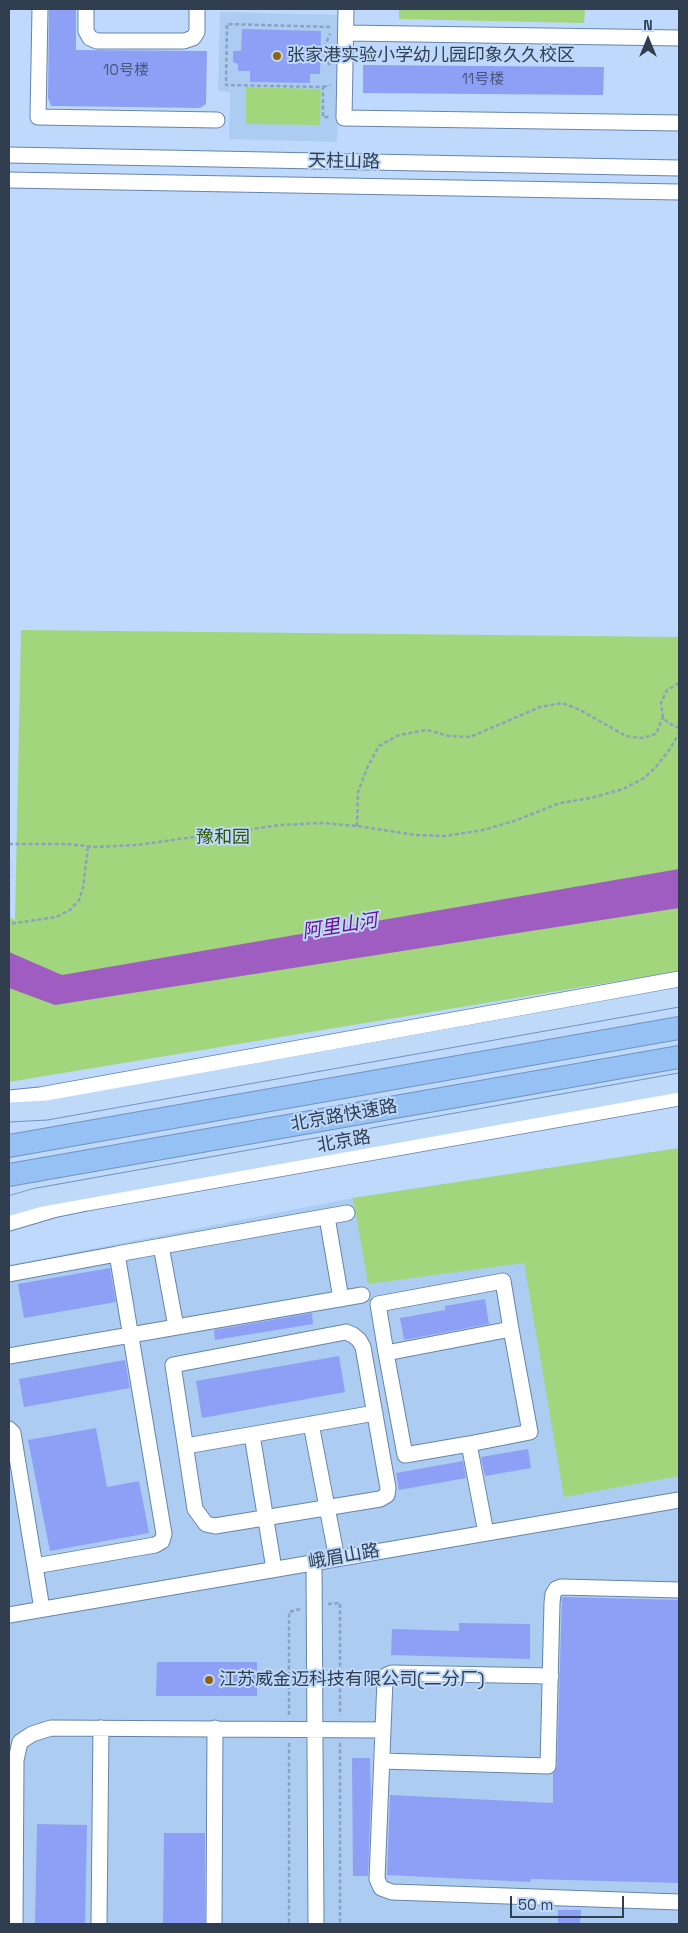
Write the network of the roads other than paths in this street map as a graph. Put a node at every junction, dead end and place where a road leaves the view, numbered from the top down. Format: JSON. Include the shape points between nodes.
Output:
{"nodes":[{"id":1,"x":40,"y":9,"type":"edge"},
{"id":2,"x":86,"y":9,"type":"edge"},
{"id":3,"x":198,"y":9,"type":"edge"},
{"id":4,"x":346,"y":9,"type":"edge"},
{"id":5,"x":346,"y":33,"type":"junction"},
{"id":6,"x":679,"y":38,"type":"edge"},
{"id":7,"x":217,"y":120,"type":"dead end"},
{"id":8,"x":679,"y":123,"type":"edge"},
{"id":9,"x":9,"y":156,"type":"edge"},
{"id":10,"x":679,"y":168,"type":"edge"},
{"id":11,"x":9,"y":180,"type":"edge"},
{"id":12,"x":679,"y":192,"type":"edge"},
{"id":13,"x":679,"y":979,"type":"edge"},
{"id":14,"x":679,"y":997,"type":"edge"},
{"id":15,"x":679,"y":1028,"type":"edge"},
{"id":16,"x":679,"y":1057,"type":"edge"},
{"id":17,"x":679,"y":1083,"type":"edge"},
{"id":18,"x":9,"y":1098,"type":"edge"},
{"id":19,"x":679,"y":1098,"type":"edge"},
{"id":20,"x":9,"y":1112,"type":"edge"},
{"id":21,"x":69,"y":1136,"type":"junction"},
{"id":22,"x":9,"y":1138,"type":"edge"},
{"id":23,"x":9,"y":1146,"type":"edge"},
{"id":24,"x":9,"y":1175,"type":"edge"},
{"id":25,"x":9,"y":1206,"type":"edge"},
{"id":26,"x":347,"y":1213,"type":"dead end"},
{"id":27,"x":327,"y":1217,"type":"junction"},
{"id":28,"x":9,"y":1223,"type":"edge"},
{"id":29,"x":161,"y":1246,"type":"junction"},
{"id":30,"x":117,"y":1254,"type":"junction"},
{"id":31,"x":9,"y":1274,"type":"edge"},
{"id":32,"x":362,"y":1295,"type":"dead end"},
{"id":33,"x":342,"y":1299,"type":"junction"},
{"id":34,"x":176,"y":1327,"type":"junction"},
{"id":35,"x":511,"y":1330,"type":"junction"},
{"id":36,"x":130,"y":1335,"type":"junction"},
{"id":37,"x":386,"y":1353,"type":"junction"},
{"id":38,"x":9,"y":1356,"type":"edge"},
{"id":39,"x":375,"y":1413,"type":"junction"},
{"id":40,"x":311,"y":1424,"type":"junction"},
{"id":41,"x":9,"y":1429,"type":"edge"},
{"id":42,"x":252,"y":1435,"type":"junction"},
{"id":43,"x":469,"y":1444,"type":"junction"},
{"id":44,"x":186,"y":1446,"type":"junction"},
{"id":45,"x":679,"y":1500,"type":"edge"},
{"id":46,"x":327,"y":1508,"type":"junction"},
{"id":47,"x":265,"y":1518,"type":"junction"},
{"id":48,"x":486,"y":1533,"type":"junction"},
{"id":49,"x":337,"y":1559,"type":"junction"},
{"id":50,"x":314,"y":1563,"type":"junction"},
{"id":51,"x":35,"y":1566,"type":"junction"},
{"id":52,"x":274,"y":1570,"type":"junction"},
{"id":53,"x":679,"y":1590,"type":"edge"},
{"id":54,"x":42,"y":1610,"type":"junction"},
{"id":55,"x":9,"y":1615,"type":"edge"},
{"id":56,"x":551,"y":1676,"type":"junction"},
{"id":57,"x":101,"y":1728,"type":"junction"},
{"id":58,"x":215,"y":1728,"type":"junction"},
{"id":59,"x":315,"y":1729,"type":"junction"},
{"id":60,"x":383,"y":1730,"type":"junction"},
{"id":61,"x":15,"y":1742,"type":"edge"},
{"id":62,"x":382,"y":1761,"type":"junction"},
{"id":63,"x":679,"y":1902,"type":"edge"},
{"id":64,"x":15,"y":1924,"type":"edge"},
{"id":65,"x":99,"y":1924,"type":"edge"},
{"id":66,"x":214,"y":1924,"type":"edge"},
{"id":67,"x":316,"y":1924,"type":"edge"}],
"edges":[{"from":1,"to":7,"type":"street","via":[[38,117]]},
{"from":2,"to":3,"type":"street","via":[[86,31],[96,41],[184,41],[193,38],[197,32]]},
{"from":4,"to":5,"type":"street"},
{"from":5,"to":6,"type":"street"},
{"from":5,"to":8,"type":"street","via":[[344,118]]},
{"from":9,"to":10,"type":"street","name":"天柱山路"},
{"from":11,"to":12,"type":"street","name":"天柱山路"},
{"from":13,"to":18,"type":"street"},
{"from":14,"to":20,"type":"main road","via":[[47,1110]]},
{"from":15,"to":21,"type":"highway","name":"北京路快速路"},
{"from":16,"to":24,"type":"highway","name":"北京路快速路"},
{"from":17,"to":25,"type":"main road","name":"北京路","via":[[37,1198]]},
{"from":19,"to":28,"type":"street","via":[[87,1203]]},
{"from":21,"to":22,"type":"highway"},
{"from":21,"to":23,"type":"highway","name":"北京路快速路"},
{"from":26,"to":27,"type":"street"},
{"from":27,"to":29,"type":"street"},
{"from":27,"to":33,"type":"street"},
{"from":29,"to":30,"type":"street"},
{"from":29,"to":34,"type":"street"},
{"from":30,"to":31,"type":"street"},
{"from":30,"to":36,"type":"street"},
{"from":32,"to":33,"type":"street"},
{"from":33,"to":34,"type":"street"},
{"from":34,"to":36,"type":"street"},
{"from":35,"to":37,"type":"street"},
{"from":35,"to":37,"type":"street","via":[[502,1281],[378,1304]]},
{"from":35,"to":43,"type":"street","via":[[530,1432]]},
{"from":36,"to":38,"type":"street"},
{"from":36,"to":51,"type":"street","via":[[164,1534],[162,1541],[155,1545]]},
{"from":37,"to":43,"type":"street","via":[[405,1455]]},
{"from":39,"to":40,"type":"street"},
{"from":39,"to":44,"type":"street","via":[[363,1347],[353,1334],[346,1332],[173,1365]]},
{"from":39,"to":46,"type":"street","via":[[387,1495]]},
{"from":40,"to":42,"type":"street"},
{"from":40,"to":46,"type":"street"},
{"from":41,"to":51,"type":"street","via":[[13,1433]]},
{"from":42,"to":44,"type":"street"},
{"from":42,"to":47,"type":"street"},
{"from":43,"to":48,"type":"street"},
{"from":44,"to":47,"type":"street","via":[[195,1509],[206,1524],[216,1526]]},
{"from":45,"to":48,"type":"street","name":"峨眉山路"},
{"from":46,"to":47,"type":"street"},
{"from":46,"to":49,"type":"street"},
{"from":47,"to":52,"type":"street"},
{"from":48,"to":49,"type":"street","name":"峨眉山路"},
{"from":49,"to":50,"type":"street","name":"峨眉山路"},
{"from":50,"to":52,"type":"street","name":"峨眉山路"},
{"from":50,"to":59,"type":"street"},
{"from":51,"to":54,"type":"street"},
{"from":52,"to":54,"type":"street","name":"峨眉山路"},
{"from":53,"to":56,"type":"street","via":[[556,1589],[552,1603]]},
{"from":54,"to":55,"type":"street","name":"峨眉山路"},
{"from":56,"to":60,"type":"street","via":[[392,1673],[385,1679]]},
{"from":56,"to":62,"type":"street","via":[[548,1766]]},
{"from":57,"to":58,"type":"street"},
{"from":57,"to":61,"type":"street","via":[[51,1728]]},
{"from":57,"to":65,"type":"street"},
{"from":58,"to":59,"type":"street"},
{"from":58,"to":66,"type":"street"},
{"from":59,"to":60,"type":"street"},
{"from":59,"to":67,"type":"street"},
{"from":60,"to":62,"type":"street"},
{"from":61,"to":64,"type":"street"},
{"from":62,"to":63,"type":"street","via":[[377,1879],[385,1891]]}]}
